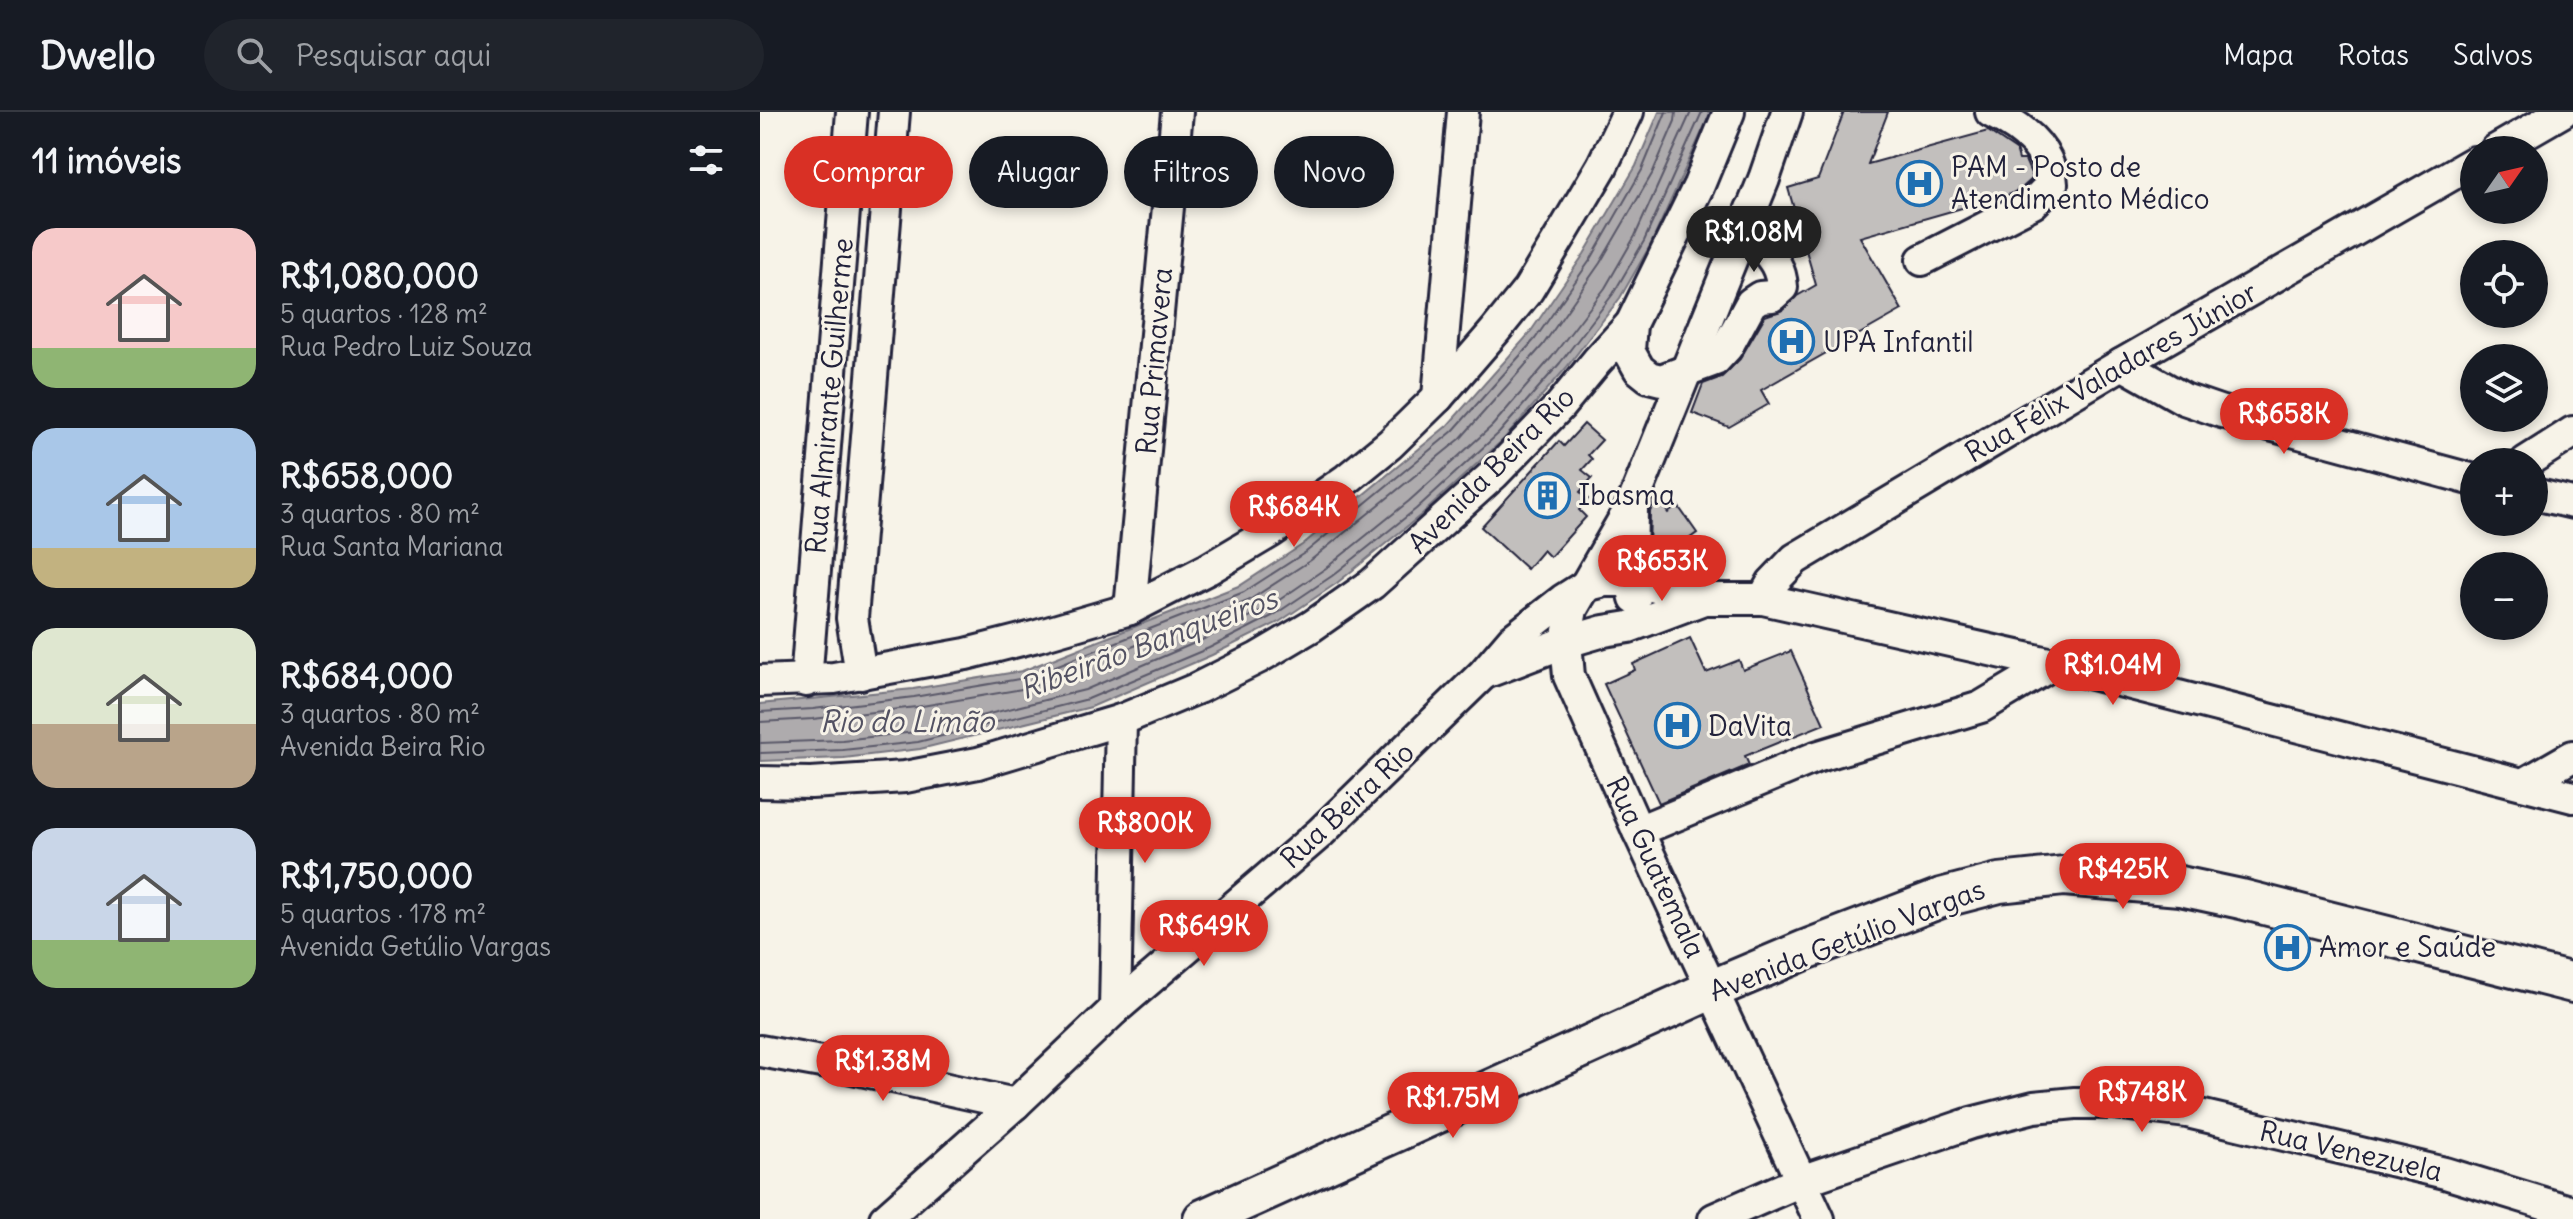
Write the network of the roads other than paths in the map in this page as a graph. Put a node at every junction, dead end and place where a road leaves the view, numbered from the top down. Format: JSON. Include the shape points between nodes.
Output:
{"nodes":[{"id":1,"x":852,"y":112,"type":"edge"},
{"id":2,"x":894,"y":112,"type":"edge"},
{"id":3,"x":1177,"y":112,"type":"edge"},
{"id":4,"x":1463,"y":112,"type":"edge"},
{"id":5,"x":1628,"y":112,"type":"edge"},
{"id":6,"x":1729,"y":112,"type":"edge"},
{"id":7,"x":1787,"y":112,"type":"edge"},
{"id":8,"x":1991,"y":112,"type":"edge"},
{"id":9,"x":2562,"y":112,"type":"edge"},
{"id":10,"x":2520,"y":136,"type":"edge"},
{"id":11,"x":2460,"y":170,"type":"edge"},
{"id":12,"x":1751,"y":209,"type":"junction"},
{"id":13,"x":1922,"y":260,"type":"dead end"},
{"id":14,"x":1631,"y":324,"type":"junction"},
{"id":15,"x":1597,"y":361,"type":"junction"},
{"id":16,"x":2122,"y":364,"type":"junction"},
{"id":17,"x":1685,"y":372,"type":"junction"},
{"id":18,"x":1438,"y":397,"type":"junction"},
{"id":19,"x":1669,"y":417,"type":"junction"},
{"id":20,"x":2573,"y":432,"type":"edge"},
{"id":21,"x":2548,"y":448,"type":"edge"},
{"id":22,"x":2460,"y":476,"type":"edge"},
{"id":23,"x":2548,"y":497,"type":"edge"},
{"id":24,"x":2573,"y":503,"type":"edge"},
{"id":25,"x":1632,"y":505,"type":"junction"},
{"id":26,"x":1631,"y":581,"type":"junction"},
{"id":27,"x":1585,"y":586,"type":"junction"},
{"id":28,"x":1704,"y":599,"type":"junction"},
{"id":29,"x":1763,"y":599,"type":"junction"},
{"id":30,"x":1130,"y":609,"type":"junction"},
{"id":31,"x":1617,"y":629,"type":"junction"},
{"id":32,"x":1566,"y":642,"type":"junction"},
{"id":33,"x":2053,"y":664,"type":"junction"},
{"id":34,"x":861,"y":674,"type":"junction"},
{"id":35,"x":1483,"y":674,"type":"junction"},
{"id":36,"x":760,"y":681,"type":"edge"},
{"id":37,"x":806,"y":681,"type":"junction"},
{"id":38,"x":1121,"y":720,"type":"junction"},
{"id":39,"x":2573,"y":756,"type":"edge"},
{"id":40,"x":760,"y":782,"type":"edge"},
{"id":41,"x":2524,"y":784,"type":"junction"},
{"id":42,"x":2573,"y":797,"type":"edge"},
{"id":43,"x":1638,"y":831,"type":"junction"},
{"id":44,"x":2573,"y":983,"type":"edge"},
{"id":45,"x":1713,"y":989,"type":"junction"},
{"id":46,"x":1115,"y":1009,"type":"junction"},
{"id":47,"x":760,"y":1051,"type":"edge"},
{"id":48,"x":1015,"y":1104,"type":"junction"},
{"id":49,"x":1801,"y":1181,"type":"junction"},
{"id":50,"x":2573,"y":1212,"type":"edge"},
{"id":51,"x":885,"y":1219,"type":"edge"},
{"id":52,"x":1203,"y":1219,"type":"edge"},
{"id":53,"x":1714,"y":1219,"type":"edge"},
{"id":54,"x":1819,"y":1219,"type":"edge"}],
"edges":[{"from":1,"to":37,"type":"street","name":"Rua Almirante Guilherme"},
{"from":2,"to":34,"type":"street","name":"Rua Almirante Guilherme","via":[[852,618]]},
{"from":3,"to":30,"type":"street","name":"Rua Primavera"},
{"from":4,"to":18,"type":"street"},
{"from":5,"to":18,"type":"street","via":[[1528,290]]},
{"from":6,"to":14,"type":"street","name":"Avenida Beira Rio"},
{"from":7,"to":12,"type":"street","name":"Rua Beira Rio"},
{"from":8,"to":13,"type":"street","via":[[2023,130],[2044,154],[2052,184],[2033,203]]},
{"from":9,"to":10,"type":"street"},
{"from":11,"to":16,"type":"street","name":"Rua Félix Valadares Júnior"},
{"from":12,"to":17,"type":"street","name":"Rua Beira Rio"},
{"from":12,"to":17,"type":"street","via":[[1746,222],[1751,235],[1781,271],[1782,287],[1751,303],[1715,360]]},
{"from":14,"to":15,"type":"street","name":"Avenida Beira Rio"},
{"from":14,"to":17,"type":"street","via":[[1629,351],[1639,369],[1661,380]]},
{"from":15,"to":19,"type":"street","via":[[1615,361],[1636,373]]},
{"from":15,"to":38,"type":"street","name":"Avenida Beira Rio","via":[[1494,474],[1372,584],[1258,658]]},
{"from":16,"to":22,"type":"street","via":[[2184,399],[2222,412]]},
{"from":16,"to":29,"type":"street","name":"Rua Félix Valadares Júnior","via":[[1795,559]]},
{"from":17,"to":19,"type":"street","name":"Rua Beira Rio"},
{"from":18,"to":30,"type":"street","via":[[1347,479],[1272,531]]},
{"from":19,"to":25,"type":"street","name":"Rua Beira Rio"},
{"from":20,"to":21,"type":"street"},
{"from":23,"to":24,"type":"street"},
{"from":25,"to":26,"type":"street","name":"Rua Beira Rio"},
{"from":25,"to":27,"type":"street","name":"Rua Beira Rio"},
{"from":26,"to":27,"type":"street","name":"Rua Beira Rio"},
{"from":26,"to":28,"type":"street"},
{"from":26,"to":31,"type":"street","name":"Rua Beira Rio","via":[[1635,605]]},
{"from":27,"to":31,"type":"street","via":[[1589,605]]},
{"from":27,"to":32,"type":"street","name":"Rua Beira Rio","via":[[1572,609]]},
{"from":27,"to":35,"type":"street","name":"Rua Beira Rio","via":[[1523,630]]},
{"from":28,"to":29,"type":"street"},
{"from":28,"to":31,"type":"street"},
{"from":29,"to":33,"type":"street"},
{"from":30,"to":34,"type":"street","via":[[966,654]]},
{"from":31,"to":32,"type":"street","name":"Rua Beira Rio"},
{"from":32,"to":35,"type":"street","name":"Rua Beira Rio"},
{"from":32,"to":43,"type":"street","name":"Rua Guatemala","via":[[1569,676]]},
{"from":33,"to":41,"type":"street"},
{"from":33,"to":43,"type":"street","via":[[1981,707],[1816,757]]},
{"from":34,"to":37,"type":"street"},
{"from":35,"to":46,"type":"street","name":"Rua Beira Rio","via":[[1320,833]]},
{"from":36,"to":37,"type":"street"},
{"from":38,"to":40,"type":"street","name":"Avenida Beira Rio","via":[[978,763],[905,777]]},
{"from":38,"to":46,"type":"street"},
{"from":39,"to":41,"type":"street"},
{"from":41,"to":42,"type":"street"},
{"from":43,"to":45,"type":"street","name":"Rua Guatemala"},
{"from":44,"to":45,"type":"main road","name":"Avenida Getúlio Vargas","via":[[2180,886],[2064,876],[1999,883],[1941,898]]},
{"from":45,"to":49,"type":"street","name":"Rua Guatemala"},
{"from":45,"to":52,"type":"main road","name":"Avenida Getúlio Vargas"},
{"from":46,"to":48,"type":"street","name":"Rua Beira Rio"},
{"from":47,"to":48,"type":"street"},
{"from":48,"to":51,"type":"street","name":"Rua Beira Rio"},
{"from":49,"to":50,"type":"street","name":"Rua Venezuela","via":[[2034,1107],[2113,1103],[2187,1112],[2415,1165]]},
{"from":49,"to":53,"type":"street","name":"Rua Venezuela"},
{"from":49,"to":54,"type":"street","name":"Rua Guatemala"}]}
